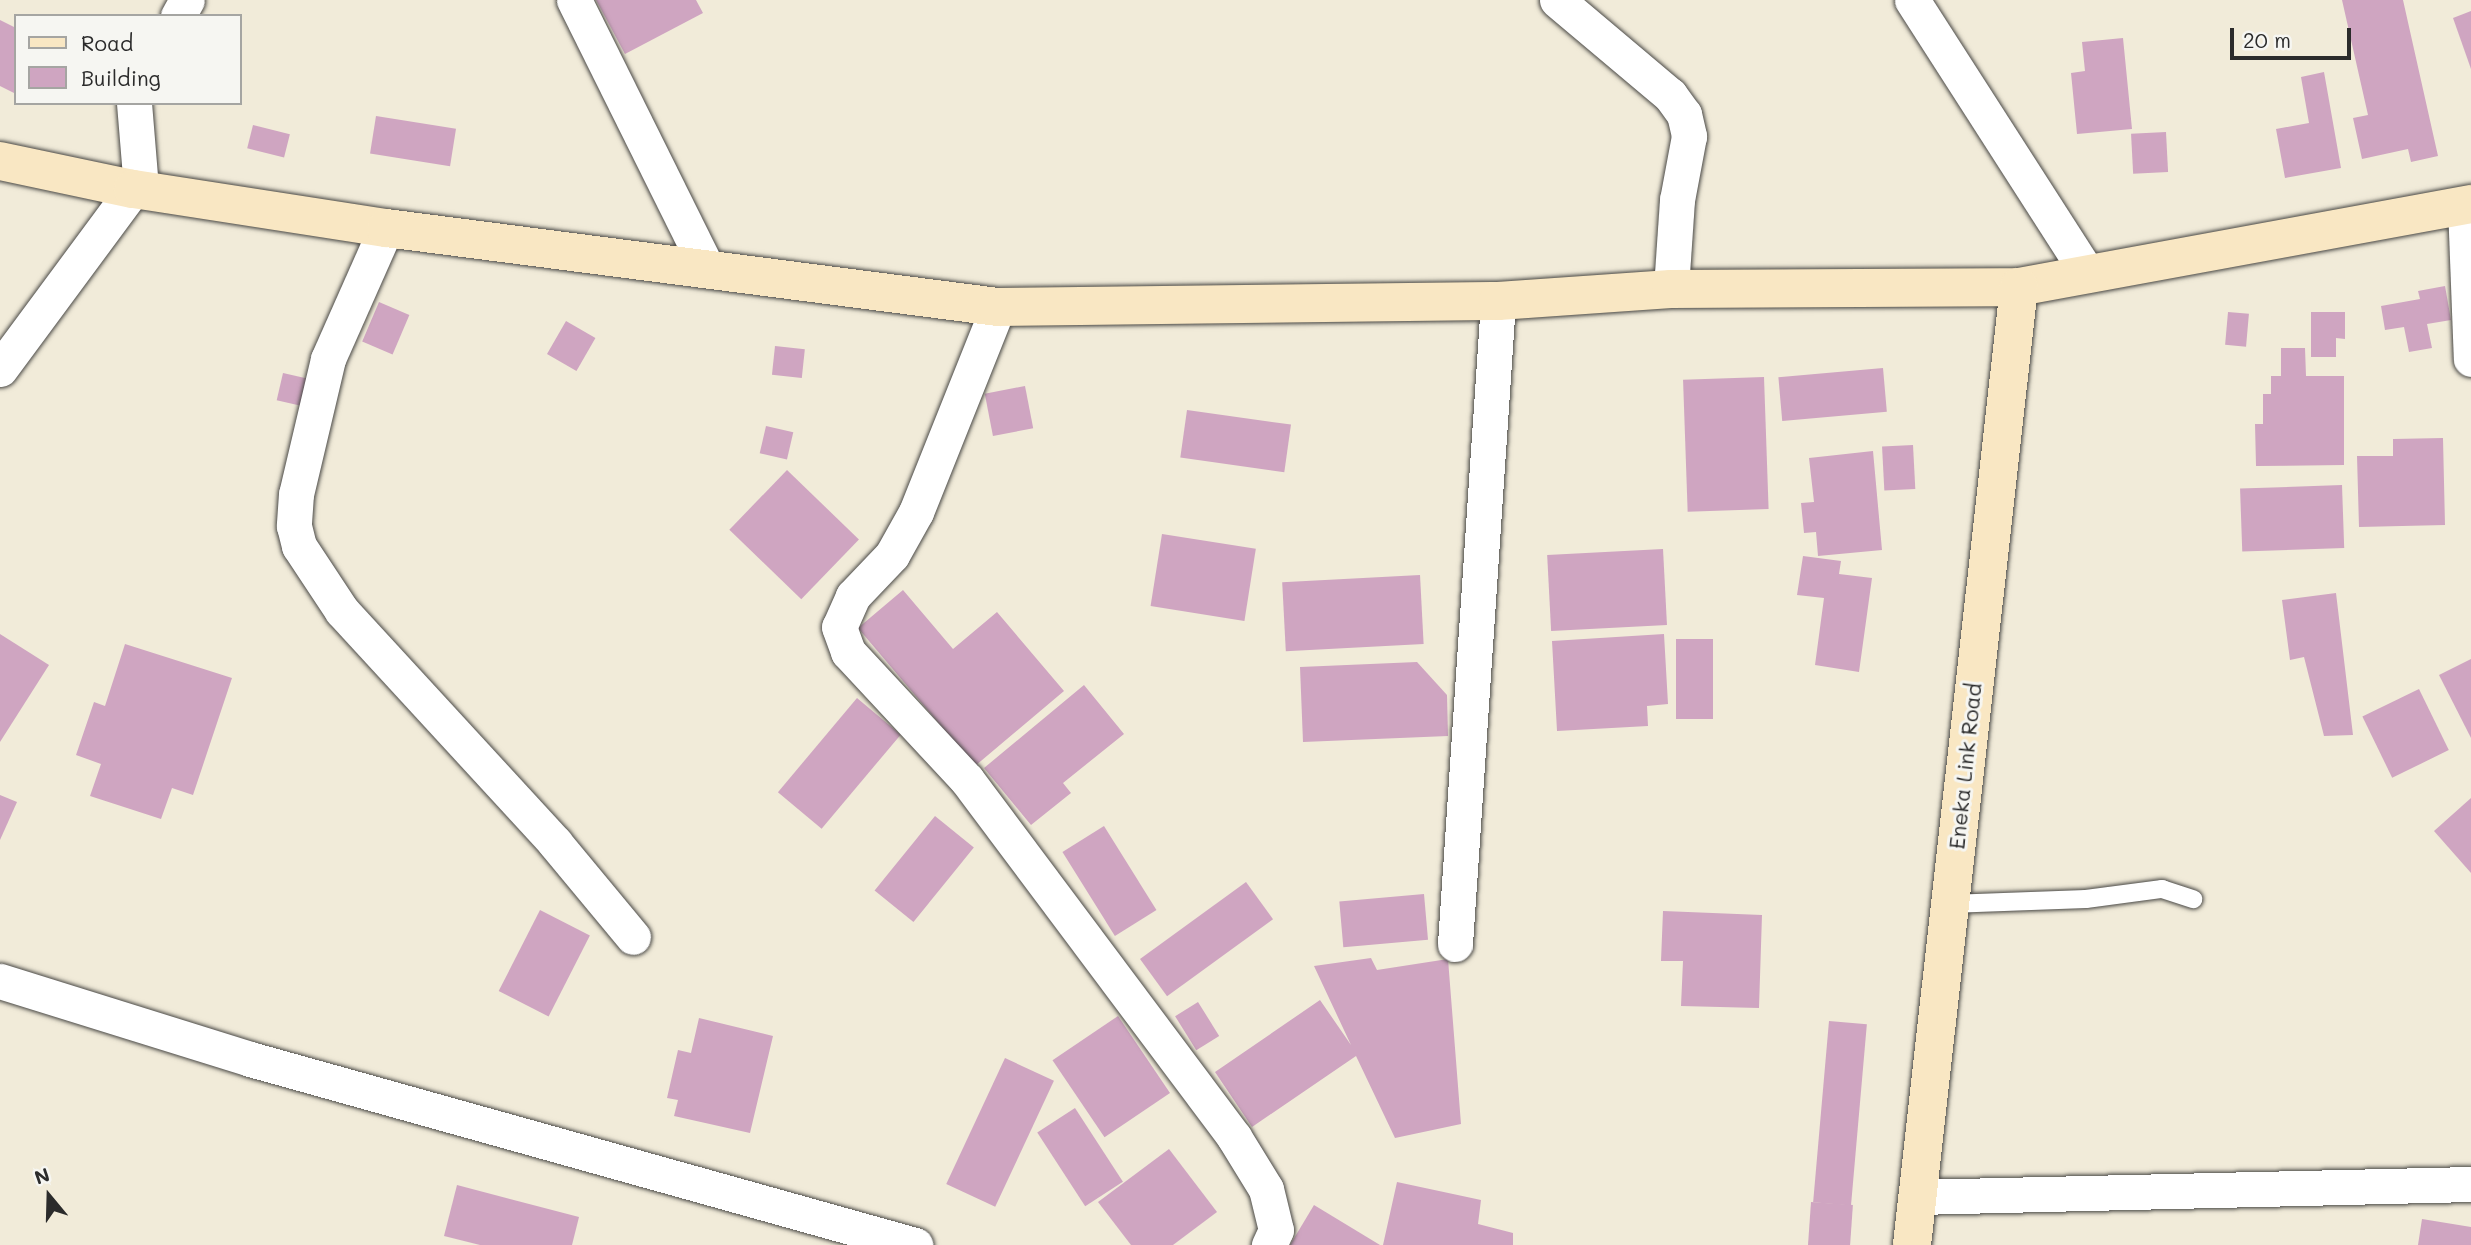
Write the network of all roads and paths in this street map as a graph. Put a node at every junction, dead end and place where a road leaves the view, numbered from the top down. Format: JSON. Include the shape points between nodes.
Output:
{"nodes":[{"id":1,"x":575,"y":0,"type":"edge"},
{"id":2,"x":1558,"y":0,"type":"edge"},
{"id":3,"x":1912,"y":0,"type":"edge"},
{"id":4,"x":134,"y":105,"type":"edge"},
{"id":5,"x":0,"y":161,"type":"edge"},
{"id":6,"x":137,"y":189,"type":"junction"},
{"id":7,"x":2468,"y":205,"type":"edge"},
{"id":8,"x":386,"y":228,"type":"junction"},
{"id":9,"x":706,"y":266,"type":"junction"},
{"id":10,"x":2088,"y":274,"type":"junction"},
{"id":11,"x":2019,"y":287,"type":"junction"},
{"id":12,"x":1671,"y":289,"type":"junction"},
{"id":13,"x":1498,"y":301,"type":"junction"},
{"id":14,"x":998,"y":307,"type":"junction"},
{"id":15,"x":2471,"y":359,"type":"edge"},
{"id":16,"x":0,"y":369,"type":"edge"},
{"id":17,"x":2193,"y":899,"type":"dead end"},
{"id":18,"x":1950,"y":904,"type":"junction"},
{"id":19,"x":633,"y":937,"type":"dead end"},
{"id":20,"x":1455,"y":944,"type":"dead end"},
{"id":21,"x":0,"y":981,"type":"edge"},
{"id":22,"x":2471,"y":1184,"type":"edge"},
{"id":23,"x":1916,"y":1197,"type":"junction"},
{"id":24,"x":915,"y":1245,"type":"edge"},
{"id":25,"x":1269,"y":1245,"type":"edge"},
{"id":26,"x":1912,"y":1245,"type":"edge"}],
"edges":[{"from":1,"to":9,"type":"street"},
{"from":2,"to":12,"type":"street","via":[[1670,96],[1684,114],[1689,136],[1677,200]]},
{"from":3,"to":10,"type":"street"},
{"from":4,"to":6,"type":"street"},
{"from":5,"to":6,"type":"street"},
{"from":6,"to":8,"type":"street"},
{"from":6,"to":16,"type":"street"},
{"from":7,"to":10,"type":"street"},
{"from":7,"to":15,"type":"street"},
{"from":8,"to":9,"type":"street"},
{"from":8,"to":19,"type":"street","via":[[328,359],[296,494],[294,526],[299,545],[342,611],[555,843]]},
{"from":9,"to":14,"type":"street"},
{"from":10,"to":11,"type":"street"},
{"from":11,"to":12,"type":"street"},
{"from":11,"to":18,"type":"street","name":"Eneka Link Road"},
{"from":12,"to":13,"type":"street"},
{"from":13,"to":14,"type":"street"},
{"from":13,"to":20,"type":"street"},
{"from":14,"to":25,"type":"street","via":[[916,512],[892,555],[853,596],[839,627],[848,652],[967,780],[1234,1137],[1266,1189],[1276,1230]]},
{"from":17,"to":18,"type":"lane","via":[[2162,888],[2086,899]]},
{"from":18,"to":23,"type":"street","name":"Eneka Link Road"},
{"from":21,"to":24,"type":"street","via":[[250,1059]]},
{"from":22,"to":23,"type":"street"},
{"from":23,"to":26,"type":"street","name":"Eneka Link Road"}]}
